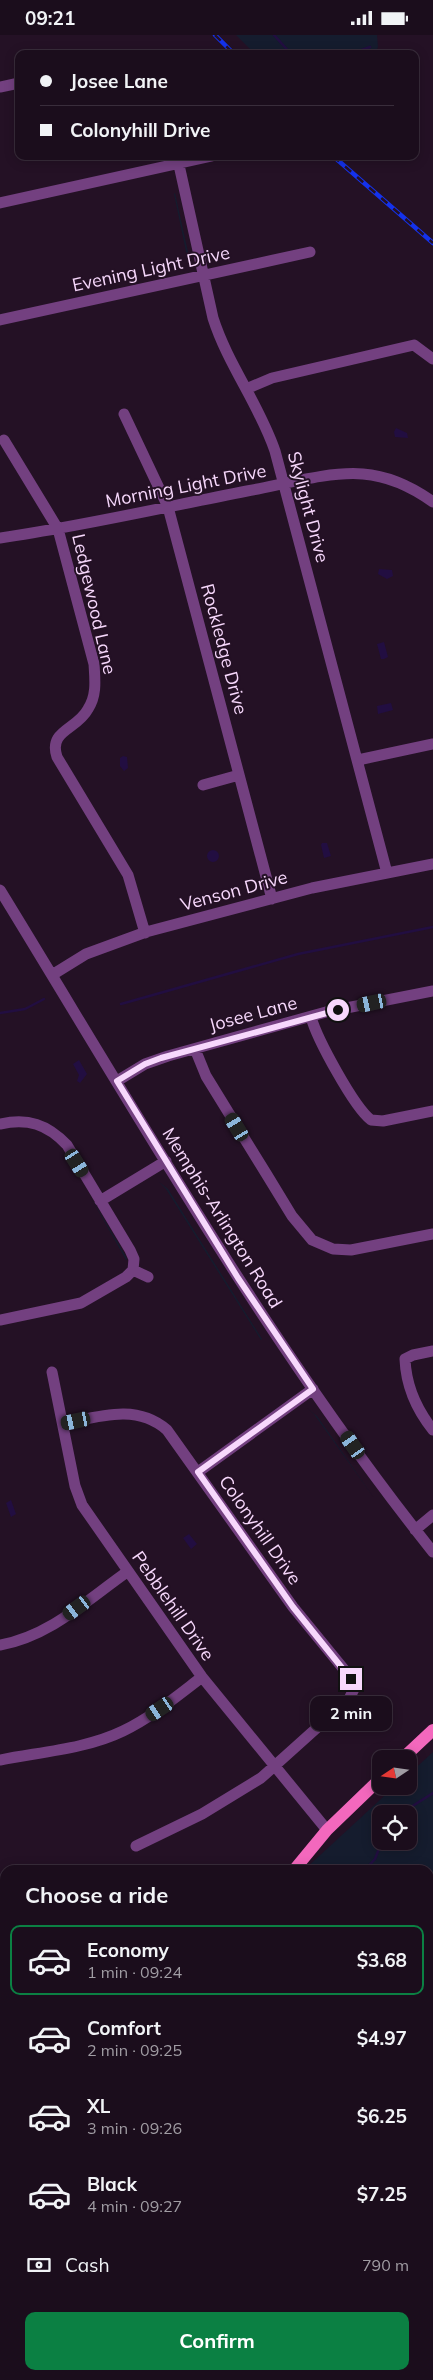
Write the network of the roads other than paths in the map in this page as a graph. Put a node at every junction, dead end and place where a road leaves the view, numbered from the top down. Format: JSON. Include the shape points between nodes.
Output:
{"nodes":[{"id":1,"x":15,"y":84,"type":"edge"},
{"id":2,"x":0,"y":87,"type":"edge"},
{"id":3,"x":178,"y":160,"type":"edge"},
{"id":4,"x":0,"y":203,"type":"edge"},
{"id":5,"x":310,"y":252,"type":"dead end"},
{"id":6,"x":204,"y":275,"type":"junction"},
{"id":7,"x":0,"y":321,"type":"edge"},
{"id":8,"x":433,"y":359,"type":"edge"},
{"id":9,"x":246,"y":389,"type":"junction"},
{"id":10,"x":124,"y":414,"type":"dead end"},
{"id":11,"x":4,"y":440,"type":"dead end"},
{"id":12,"x":283,"y":484,"type":"junction"},
{"id":13,"x":433,"y":502,"type":"edge"},
{"id":14,"x":168,"y":507,"type":"junction"},
{"id":15,"x":58,"y":529,"type":"junction"},
{"id":16,"x":0,"y":538,"type":"edge"},
{"id":17,"x":433,"y":744,"type":"edge"},
{"id":18,"x":358,"y":760,"type":"junction"},
{"id":19,"x":239,"y":775,"type":"junction"},
{"id":20,"x":203,"y":785,"type":"dead end"},
{"id":21,"x":433,"y":864,"type":"edge"},
{"id":22,"x":387,"y":873,"type":"junction"},
{"id":23,"x":0,"y":890,"type":"edge"},
{"id":24,"x":272,"y":899,"type":"junction"},
{"id":25,"x":145,"y":933,"type":"junction"},
{"id":26,"x":52,"y":975,"type":"junction"},
{"id":27,"x":433,"y":991,"type":"edge"},
{"id":28,"x":311,"y":1017,"type":"junction"},
{"id":29,"x":194,"y":1049,"type":"junction"},
{"id":30,"x":117,"y":1081,"type":"junction"},
{"id":31,"x":433,"y":1111,"type":"edge"},
{"id":32,"x":0,"y":1124,"type":"edge"},
{"id":33,"x":166,"y":1161,"type":"junction"},
{"id":34,"x":100,"y":1201,"type":"junction"},
{"id":35,"x":433,"y":1234,"type":"edge"},
{"id":36,"x":133,"y":1270,"type":"junction"},
{"id":37,"x":148,"y":1277,"type":"dead end"},
{"id":38,"x":0,"y":1320,"type":"edge"},
{"id":39,"x":433,"y":1351,"type":"edge"},
{"id":40,"x":52,"y":1372,"type":"dead end"},
{"id":41,"x":313,"y":1389,"type":"junction"},
{"id":42,"x":63,"y":1424,"type":"junction"},
{"id":43,"x":433,"y":1430,"type":"edge"},
{"id":44,"x":198,"y":1472,"type":"junction"},
{"id":45,"x":433,"y":1515,"type":"edge"},
{"id":46,"x":416,"y":1530,"type":"junction"},
{"id":47,"x":433,"y":1552,"type":"edge"},
{"id":48,"x":127,"y":1572,"type":"junction"},
{"id":49,"x":0,"y":1645,"type":"edge"},
{"id":50,"x":202,"y":1677,"type":"junction"},
{"id":51,"x":433,"y":1730,"type":"edge"},
{"id":52,"x":412,"y":1750,"type":"edge"},
{"id":53,"x":0,"y":1760,"type":"edge"},
{"id":54,"x":276,"y":1766,"type":"junction"},
{"id":55,"x":372,"y":1787,"type":"edge"},
{"id":56,"x":327,"y":1830,"type":"junction"},
{"id":57,"x":136,"y":1845,"type":"dead end"},
{"id":58,"x":298,"y":1865,"type":"edge"}],
"edges":[{"from":1,"to":2,"type":"street"},
{"from":3,"to":4,"type":"street"},
{"from":3,"to":6,"type":"street","name":"Skylight Drive"},
{"from":5,"to":6,"type":"street","name":"Evening Light Drive"},
{"from":6,"to":7,"type":"street","name":"Evening Light Drive"},
{"from":6,"to":9,"type":"street","name":"Skylight Drive","via":[[218,333]]},
{"from":8,"to":9,"type":"street","via":[[414,345],[272,378]]},
{"from":9,"to":12,"type":"street","name":"Skylight Drive","via":[[271,441]]},
{"from":10,"to":14,"type":"street","name":"Rockledge Drive"},
{"from":11,"to":15,"type":"street","name":"Ledgewood Lane"},
{"from":12,"to":13,"type":"street","name":"Morning Light Drive","via":[[341,474],[377,475],[408,487]]},
{"from":12,"to":14,"type":"street","name":"Morning Light Drive"},
{"from":12,"to":18,"type":"street","name":"Skylight Drive"},
{"from":14,"to":15,"type":"street","name":"Morning Light Drive"},
{"from":14,"to":19,"type":"street","name":"Rockledge Drive"},
{"from":15,"to":16,"type":"street","name":"Morning Light Drive"},
{"from":15,"to":25,"type":"street","name":"Ledgewood Lane","via":[[94,663],[95,684],[92,702],[86,712],[49,742],[128,875]]},
{"from":17,"to":18,"type":"street"},
{"from":18,"to":22,"type":"street","name":"Skylight Drive"},
{"from":19,"to":20,"type":"street"},
{"from":19,"to":24,"type":"street","name":"Rockledge Drive"},
{"from":21,"to":22,"type":"street","name":"Venson Drive"},
{"from":22,"to":24,"type":"street","name":"Venson Drive"},
{"from":23,"to":26,"type":"street","name":"Memphis-Arlington Road"},
{"from":24,"to":25,"type":"street","name":"Venson Drive"},
{"from":25,"to":26,"type":"street","name":"Venson Drive","via":[[86,954]]},
{"from":26,"to":30,"type":"street","name":"Memphis-Arlington Road"},
{"from":27,"to":28,"type":"street","name":"Josee Lane"},
{"from":28,"to":29,"type":"street","name":"Josee Lane"},
{"from":28,"to":31,"type":"street","via":[[320,1043],[359,1107],[371,1120],[383,1121]]},
{"from":29,"to":30,"type":"street","name":"Josee Lane","via":[[153,1061]]},
{"from":29,"to":35,"type":"street","via":[[206,1076],[292,1216],[312,1240],[328,1248],[342,1250]]},
{"from":30,"to":33,"type":"street","name":"Memphis-Arlington Road"},
{"from":32,"to":34,"type":"street","via":[[27,1121],[52,1131],[67,1145]]},
{"from":33,"to":34,"type":"street"},
{"from":33,"to":41,"type":"street","name":"Memphis-Arlington Road","via":[[248,1293]]},
{"from":34,"to":36,"type":"street","via":[[130,1250],[134,1259]]},
{"from":36,"to":37,"type":"street"},
{"from":36,"to":38,"type":"street","via":[[81,1303]]},
{"from":39,"to":43,"type":"street","via":[[405,1359],[413,1395]]},
{"from":40,"to":42,"type":"street","name":"Pebblehill Drive"},
{"from":41,"to":44,"type":"street"},
{"from":41,"to":46,"type":"street","name":"Memphis-Arlington Road"},
{"from":42,"to":44,"type":"street","name":"Colonyhill Drive","via":[[120,1413],[147,1417],[167,1430]]},
{"from":42,"to":48,"type":"street","name":"Pebblehill Drive","via":[[82,1505]]},
{"from":44,"to":54,"type":"street","name":"Colonyhill Drive","via":[[293,1607],[358,1689]]},
{"from":45,"to":46,"type":"street"},
{"from":46,"to":47,"type":"street","name":"Memphis-Arlington Road"},
{"from":48,"to":49,"type":"street","via":[[42,1632]]},
{"from":48,"to":50,"type":"street","name":"Pebblehill Drive"},
{"from":50,"to":53,"type":"street","via":[[160,1709],[122,1731],[92,1741]]},
{"from":50,"to":54,"type":"street","name":"Pebblehill Drive"},
{"from":51,"to":52,"type":"main road"},
{"from":54,"to":56,"type":"street","name":"Pebblehill Drive"},
{"from":54,"to":57,"type":"street","via":[[202,1814]]},
{"from":55,"to":56,"type":"main road"},
{"from":56,"to":58,"type":"main road"}]}
